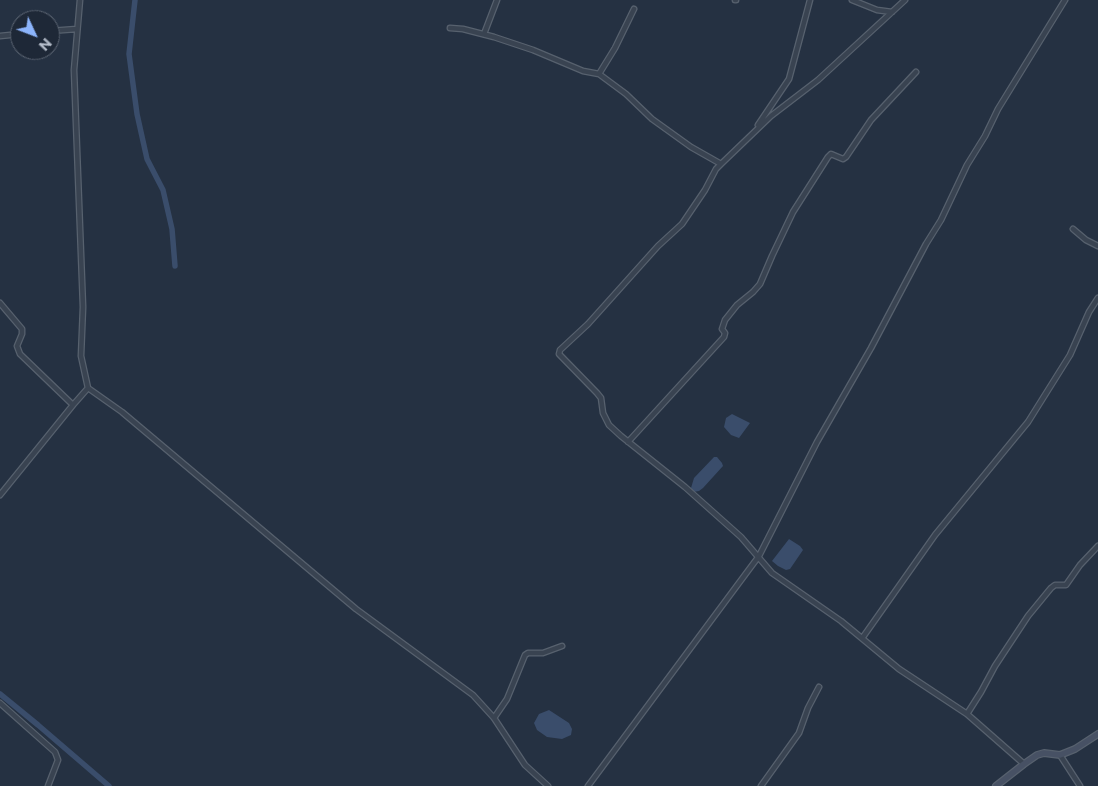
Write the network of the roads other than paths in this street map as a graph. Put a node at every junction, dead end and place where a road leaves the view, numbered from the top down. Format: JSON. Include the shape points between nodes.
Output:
{"nodes":[{"id":1,"x":80,"y":0,"type":"edge"},
{"id":2,"x":498,"y":0,"type":"edge"},
{"id":3,"x":810,"y":0,"type":"edge"},
{"id":4,"x":852,"y":0,"type":"edge"},
{"id":5,"x":905,"y":0,"type":"edge"},
{"id":6,"x":1065,"y":0,"type":"edge"},
{"id":7,"x":634,"y":9,"type":"dead end"},
{"id":8,"x":892,"y":12,"type":"junction"},
{"id":9,"x":450,"y":28,"type":"dead end"},
{"id":10,"x":77,"y":29,"type":"junction"},
{"id":11,"x":60,"y":30,"type":"edge"},
{"id":12,"x":484,"y":34,"type":"junction"},
{"id":13,"x":916,"y":72,"type":"dead end"},
{"id":14,"x":599,"y":74,"type":"junction"},
{"id":15,"x":753,"y":132,"type":"junction"},
{"id":16,"x":721,"y":164,"type":"junction"},
{"id":17,"x":1073,"y":229,"type":"dead end"},
{"id":18,"x":1098,"y":246,"type":"edge"},
{"id":19,"x":1098,"y":298,"type":"edge"},
{"id":20,"x":0,"y":303,"type":"edge"},
{"id":21,"x":88,"y":388,"type":"junction"},
{"id":22,"x":73,"y":405,"type":"junction"},
{"id":23,"x":628,"y":442,"type":"junction"},
{"id":24,"x":0,"y":496,"type":"edge"},
{"id":25,"x":1098,"y":546,"type":"edge"},
{"id":26,"x":759,"y":556,"type":"junction"},
{"id":27,"x":863,"y":637,"type":"junction"},
{"id":28,"x":562,"y":646,"type":"dead end"},
{"id":29,"x":819,"y":688,"type":"dead end"},
{"id":30,"x":0,"y":703,"type":"edge"},
{"id":31,"x":967,"y":714,"type":"junction"},
{"id":32,"x":494,"y":718,"type":"junction"},
{"id":33,"x":1098,"y":734,"type":"edge"},
{"id":34,"x":1060,"y":755,"type":"junction"},
{"id":35,"x":1024,"y":764,"type":"junction"},
{"id":36,"x":48,"y":786,"type":"edge"},
{"id":37,"x":548,"y":786,"type":"edge"},
{"id":38,"x":588,"y":786,"type":"edge"},
{"id":39,"x":761,"y":786,"type":"edge"},
{"id":40,"x":996,"y":786,"type":"edge"},
{"id":41,"x":1080,"y":786,"type":"edge"}],
"edges":[{"from":1,"to":10,"type":"street"},
{"from":2,"to":12,"type":"street"},
{"from":3,"to":15,"type":"street","via":[[789,79]]},
{"from":4,"to":8,"type":"street"},
{"from":5,"to":8,"type":"street"},
{"from":6,"to":26,"type":"street","via":[[967,165],[941,220],[817,442]]},
{"from":7,"to":14,"type":"street"},
{"from":8,"to":15,"type":"street","via":[[818,80]]},
{"from":9,"to":12,"type":"street"},
{"from":10,"to":11,"type":"street"},
{"from":10,"to":21,"type":"street","via":[[74,70],[83,307],[81,356]]},
{"from":12,"to":14,"type":"street"},
{"from":13,"to":23,"type":"street","via":[[871,120],[846,157],[843,159],[831,154],[793,212],[760,284],[725,320],[724,337]]},
{"from":14,"to":16,"type":"street","via":[[652,119]]},
{"from":15,"to":16,"type":"street"},
{"from":16,"to":23,"type":"street","via":[[682,224],[560,350],[562,358],[601,398],[603,413],[610,425]]},
{"from":17,"to":18,"type":"street"},
{"from":19,"to":27,"type":"street","via":[[1067,360],[1028,422],[935,535]]},
{"from":20,"to":22,"type":"street","via":[[22,329],[17,346],[20,354]]},
{"from":21,"to":22,"type":"street"},
{"from":21,"to":32,"type":"street","via":[[122,412],[356,609],[473,695]]},
{"from":22,"to":24,"type":"street"},
{"from":23,"to":26,"type":"street","via":[[685,487]]},
{"from":25,"to":31,"type":"street","via":[[1066,585],[1051,588],[1028,616]]},
{"from":26,"to":27,"type":"street","via":[[772,573]]},
{"from":26,"to":38,"type":"street"},
{"from":27,"to":31,"type":"street","via":[[899,669]]},
{"from":28,"to":32,"type":"street","via":[[525,655],[507,698]]},
{"from":29,"to":39,"type":"street","via":[[799,733]]},
{"from":30,"to":36,"type":"street","via":[[55,752],[58,760]]},
{"from":31,"to":35,"type":"street"},
{"from":32,"to":37,"type":"street","via":[[525,766]]},
{"from":33,"to":34,"type":"street"},
{"from":34,"to":35,"type":"street","via":[[1040,754]]},
{"from":34,"to":41,"type":"street"},
{"from":35,"to":40,"type":"street"}]}
